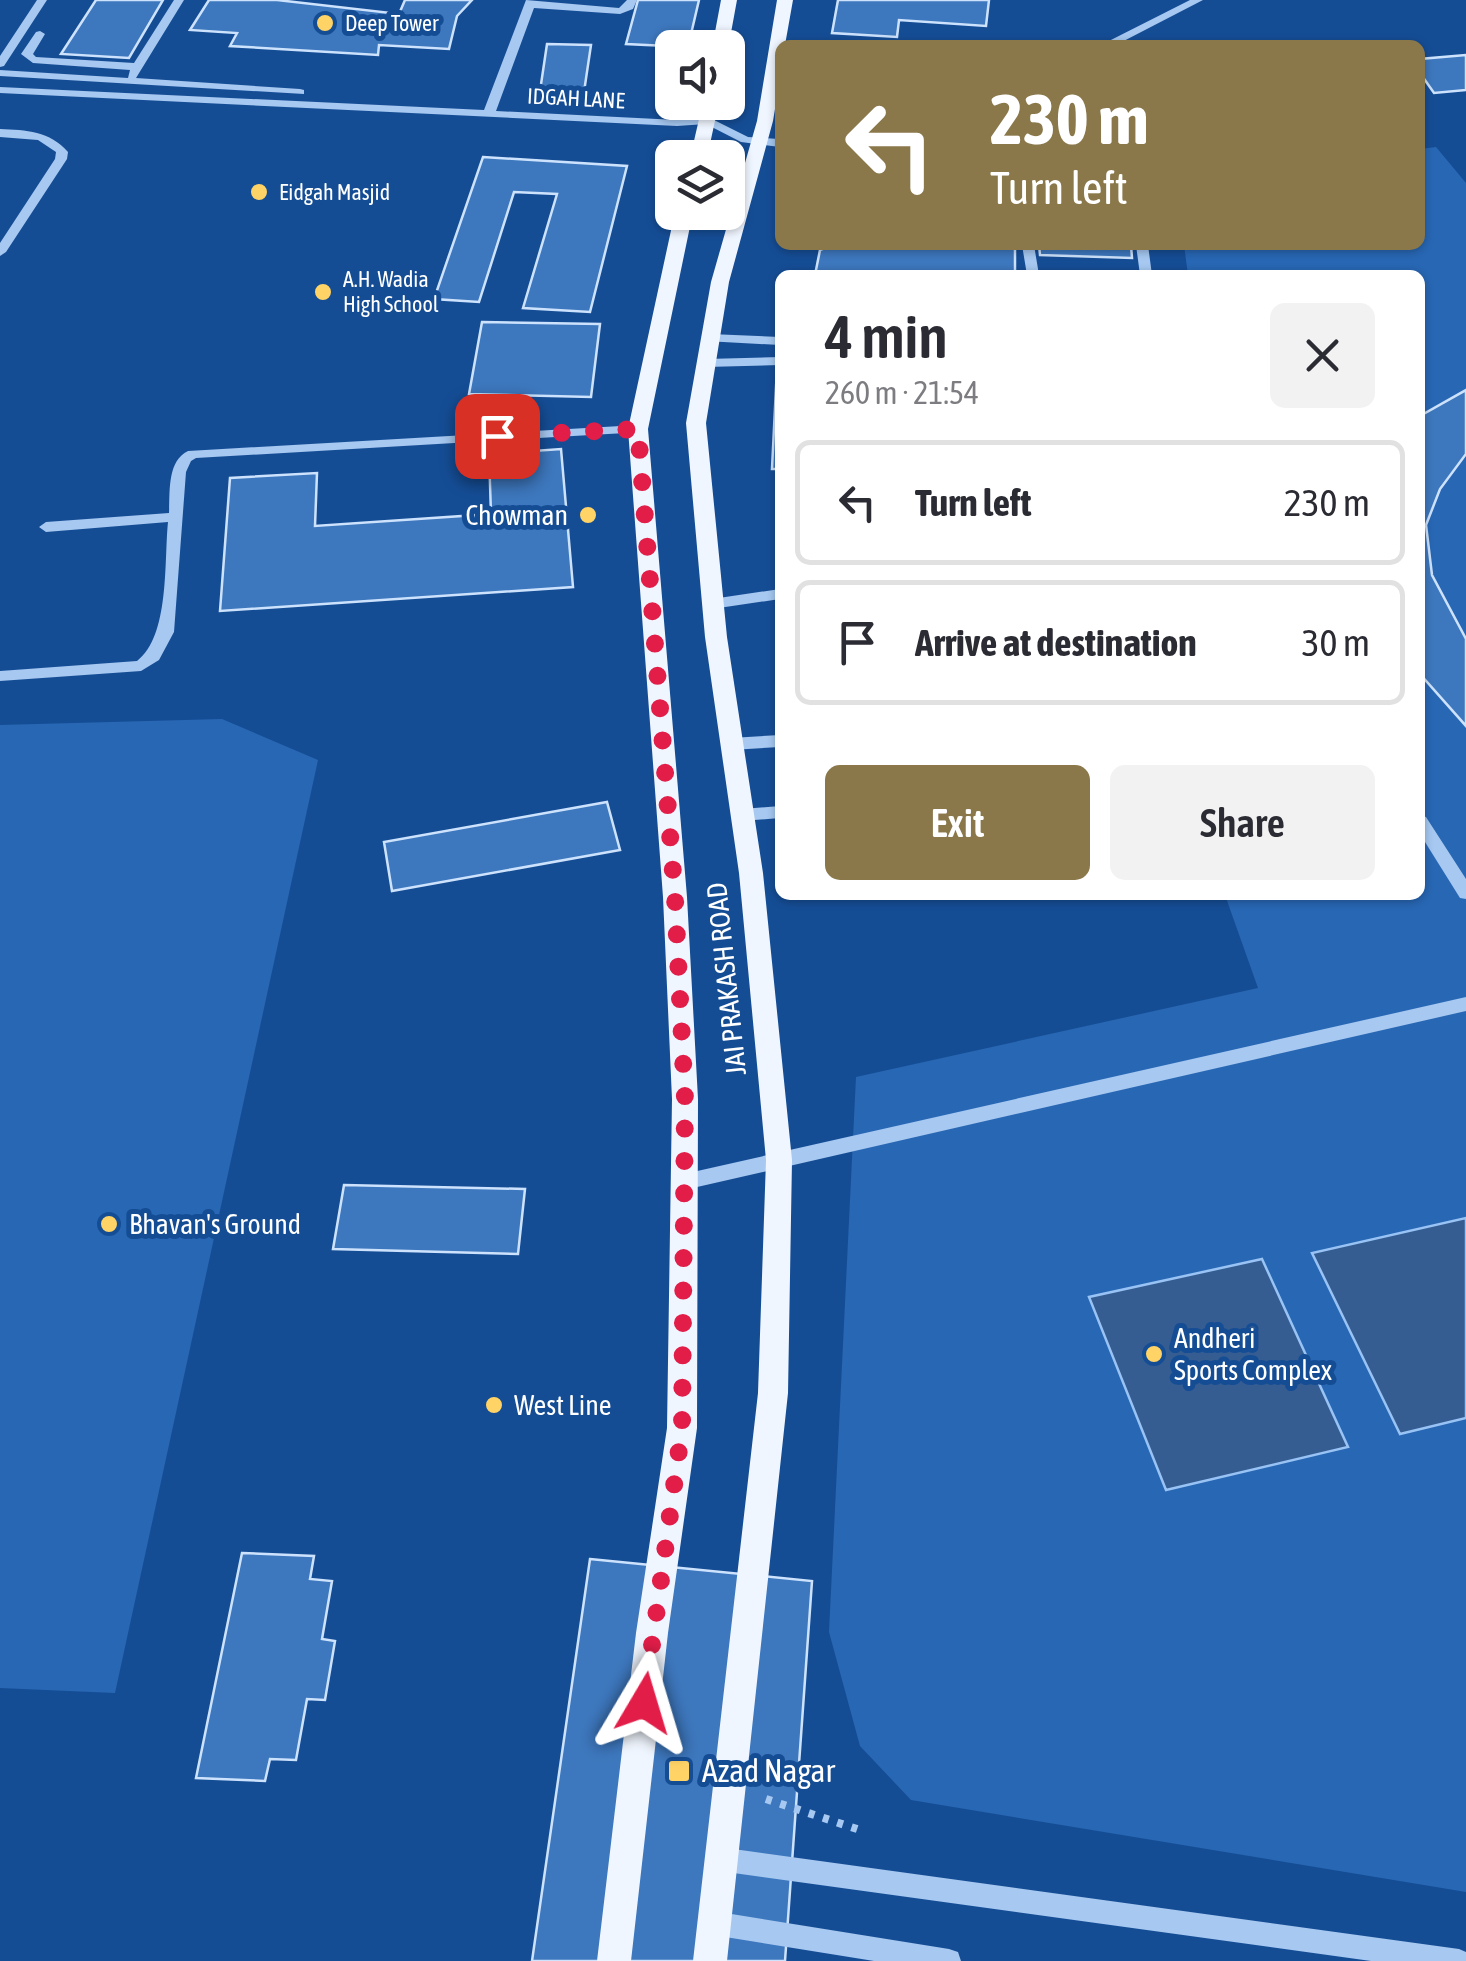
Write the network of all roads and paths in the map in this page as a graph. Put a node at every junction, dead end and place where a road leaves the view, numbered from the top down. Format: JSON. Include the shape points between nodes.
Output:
{"nodes":[{"id":1,"x":42,"y":0,"type":"edge"},
{"id":2,"x":179,"y":0,"type":"edge"},
{"id":3,"x":632,"y":0,"type":"edge"},
{"id":4,"x":729,"y":0,"type":"edge"},
{"id":5,"x":785,"y":0,"type":"edge"},
{"id":6,"x":1198,"y":0,"type":"edge"},
{"id":7,"x":530,"y":2,"type":"edge"},
{"id":8,"x":572,"y":4,"type":"edge"},
{"id":9,"x":723,"y":30,"type":"edge"},
{"id":10,"x":40,"y":34,"type":"dead end"},
{"id":11,"x":781,"y":40,"type":"edge"},
{"id":12,"x":1117,"y":40,"type":"edge"},
{"id":13,"x":53,"y":61,"type":"junction"},
{"id":14,"x":0,"y":64,"type":"edge"},
{"id":15,"x":138,"y":68,"type":"junction"},
{"id":16,"x":0,"y":74,"type":"edge"},
{"id":17,"x":44,"y":76,"type":"junction"},
{"id":18,"x":129,"y":82,"type":"junction"},
{"id":19,"x":162,"y":84,"type":"junction"},
{"id":20,"x":0,"y":90,"type":"edge"},
{"id":21,"x":775,"y":95,"type":"edge"},
{"id":22,"x":152,"y":97,"type":"junction"},
{"id":23,"x":490,"y":109,"type":"junction"},
{"id":24,"x":683,"y":120,"type":"edge"},
{"id":25,"x":713,"y":120,"type":"edge"},
{"id":26,"x":0,"y":132,"type":"edge"},
{"id":27,"x":770,"y":143,"type":"edge"},
{"id":28,"x":680,"y":230,"type":"edge"},
{"id":29,"x":0,"y":252,"type":"edge"},
{"id":30,"x":775,"y":343,"type":"edge"},
{"id":31,"x":708,"y":350,"type":"junction"},
{"id":32,"x":775,"y":360,"type":"edge"},
{"id":33,"x":638,"y":429,"type":"junction"},
{"id":34,"x":176,"y":518,"type":"junction"},
{"id":35,"x":46,"y":527,"type":"dead end"},
{"id":36,"x":775,"y":595,"type":"edge"},
{"id":37,"x":712,"y":604,"type":"junction"},
{"id":38,"x":0,"y":676,"type":"edge"},
{"id":39,"x":775,"y":742,"type":"edge"},
{"id":40,"x":731,"y":744,"type":"junction"},
{"id":41,"x":775,"y":813,"type":"edge"},
{"id":42,"x":742,"y":816,"type":"junction"},
{"id":43,"x":1425,"y":829,"type":"edge"},
{"id":44,"x":1466,"y":893,"type":"edge"},
{"id":45,"x":1466,"y":1004,"type":"edge"},
{"id":46,"x":778,"y":1160,"type":"junction"},
{"id":47,"x":684,"y":1182,"type":"junction"},
{"id":48,"x":750,"y":1794,"type":"dead end"},
{"id":49,"x":860,"y":1830,"type":"dead end"},
{"id":50,"x":719,"y":1859,"type":"junction"},
{"id":51,"x":713,"y":1923,"type":"junction"},
{"id":52,"x":614,"y":1961,"type":"edge"},
{"id":53,"x":710,"y":1961,"type":"edge"},
{"id":54,"x":950,"y":1961,"type":"edge"},
{"id":55,"x":1459,"y":1961,"type":"edge"}],
"edges":[{"from":1,"to":14,"type":"street"},
{"from":2,"to":15,"type":"street"},
{"from":3,"to":8,"type":"street","via":[[620,11]]},
{"from":4,"to":9,"type":"main road"},
{"from":5,"to":11,"type":"main road","name":"JAI PRAKASH ROAD"},
{"from":6,"to":12,"type":"street"},
{"from":7,"to":8,"type":"street"},
{"from":7,"to":23,"type":"street"},
{"from":10,"to":13,"type":"street","via":[[27,54]]},
{"from":13,"to":15,"type":"street"},
{"from":13,"to":17,"type":"street"},
{"from":15,"to":18,"type":"street"},
{"from":16,"to":17,"type":"street","name":"IDGAH LANE"},
{"from":17,"to":18,"type":"street","name":"IDGAH LANE"},
{"from":18,"to":19,"type":"street","name":"IDGAH LANE"},
{"from":19,"to":22,"type":"street"},
{"from":19,"to":23,"type":"street","name":"IDGAH LANE"},
{"from":20,"to":22,"type":"street","name":"IDGAH LANE"},
{"from":21,"to":27,"type":"main road","name":"JAI PRAKASH ROAD"},
{"from":22,"to":23,"type":"street","name":"IDGAH LANE"},
{"from":23,"to":24,"type":"street","name":"IDGAH LANE"},
{"from":25,"to":27,"type":"street","via":[[744,140]]},
{"from":26,"to":29,"type":"street","via":[[33,134],[62,152]]},
{"from":27,"to":31,"type":"main road","name":"JAI PRAKASH ROAD","via":[[720,282]]},
{"from":28,"to":33,"type":"main road","name":"JAI PRAKASH ROAD"},
{"from":30,"to":31,"type":"street"},
{"from":31,"to":32,"type":"street"},
{"from":31,"to":37,"type":"main road","name":"JAI PRAKASH ROAD","via":[[696,448]]},
{"from":33,"to":34,"type":"street","via":[[200,452],[186,458],[179,472]]},
{"from":33,"to":47,"type":"main road","name":"JAI PRAKASH ROAD","via":[[675,898]]},
{"from":34,"to":35,"type":"street"},
{"from":34,"to":38,"type":"street","via":[[166,632],[154,656],[141,666]]},
{"from":36,"to":37,"type":"street"},
{"from":37,"to":40,"type":"main road","name":"JAI PRAKASH ROAD"},
{"from":39,"to":40,"type":"street"},
{"from":40,"to":42,"type":"main road","name":"JAI PRAKASH ROAD"},
{"from":41,"to":42,"type":"street"},
{"from":42,"to":46,"type":"main road","name":"JAI PRAKASH ROAD"},
{"from":43,"to":44,"type":"street"},
{"from":45,"to":46,"type":"street"},
{"from":46,"to":47,"type":"street"},
{"from":46,"to":50,"type":"main road","name":"JAI PRAKASH ROAD","via":[[773,1393]]},
{"from":47,"to":52,"type":"main road","name":"JAI PRAKASH ROAD","via":[[682,1428]]},
{"from":48,"to":49,"type":"path"},
{"from":50,"to":51,"type":"main road","name":"JAI PRAKASH ROAD"},
{"from":50,"to":55,"type":"street"},
{"from":51,"to":53,"type":"main road","name":"JAI PRAKASH ROAD"},
{"from":51,"to":54,"type":"street"}]}
